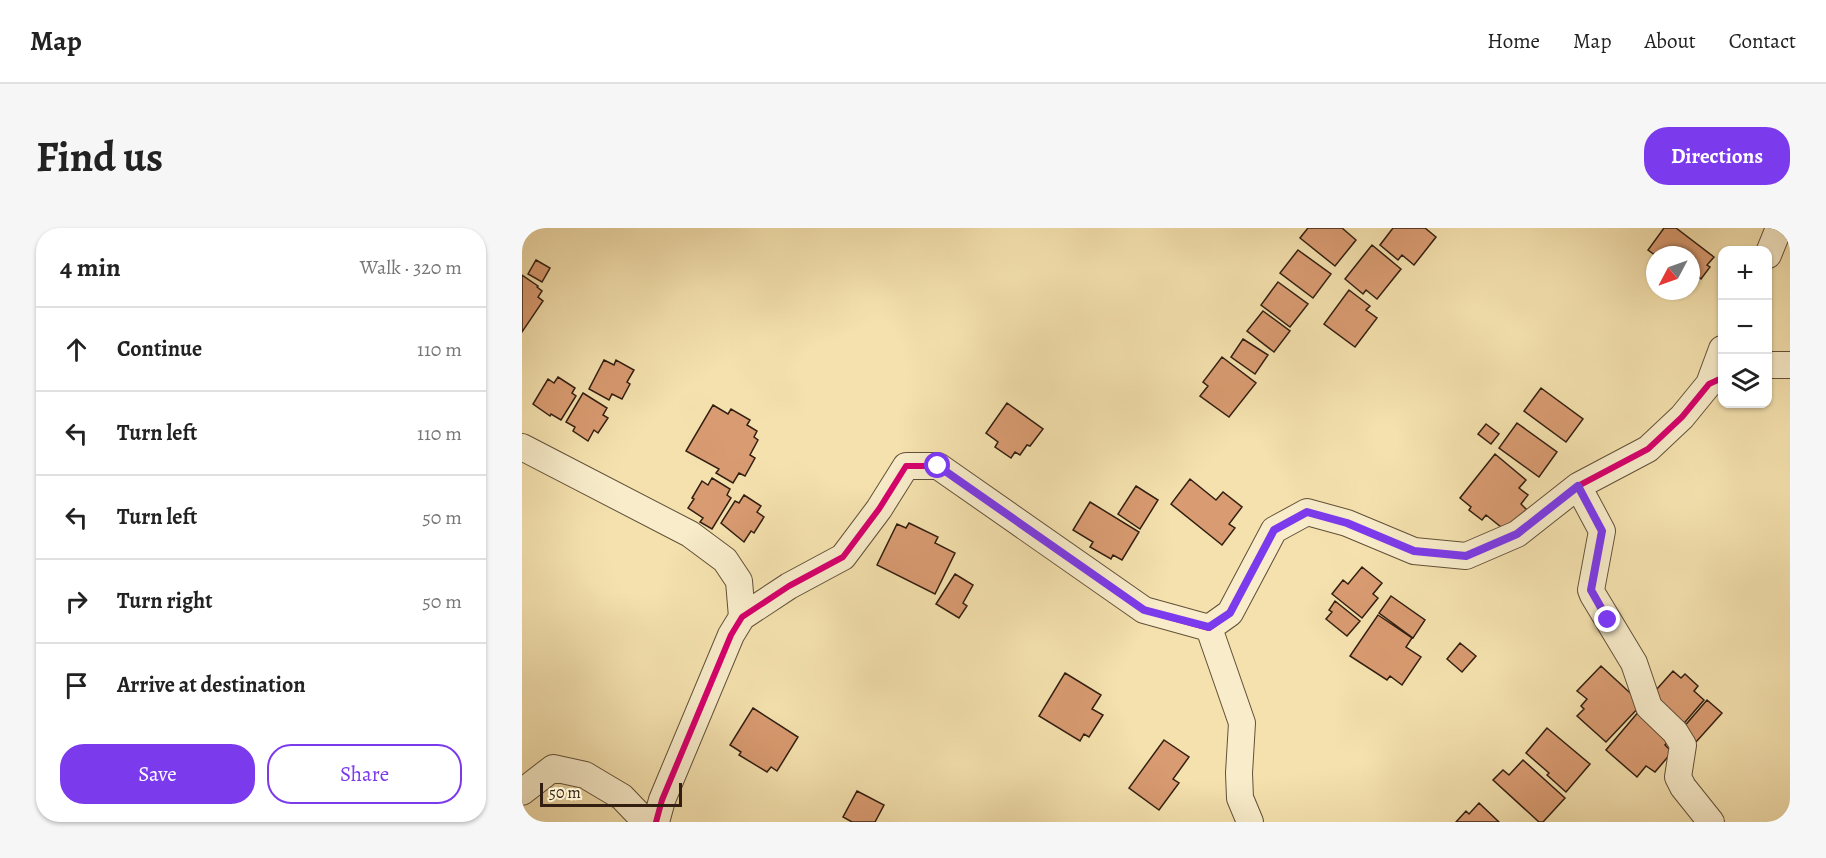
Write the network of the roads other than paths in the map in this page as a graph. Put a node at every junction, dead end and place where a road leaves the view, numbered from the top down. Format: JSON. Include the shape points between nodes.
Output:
{"nodes":[{"id":1,"x":1779,"y":228,"type":"edge"},
{"id":2,"x":1771,"y":246,"type":"edge"},
{"id":3,"x":1721,"y":354,"type":"edge"},
{"id":4,"x":1772,"y":365,"type":"edge"},
{"id":5,"x":1790,"y":365,"type":"edge"},
{"id":6,"x":1715,"y":381,"type":"edge"},
{"id":7,"x":522,"y":447,"type":"edge"},
{"id":8,"x":1578,"y":486,"type":"junction"},
{"id":9,"x":742,"y":617,"type":"junction"},
{"id":10,"x":1209,"y":627,"type":"junction"},
{"id":11,"x":522,"y":792,"type":"edge"},
{"id":12,"x":646,"y":822,"type":"edge"},
{"id":13,"x":656,"y":822,"type":"edge"},
{"id":14,"x":1250,"y":822,"type":"edge"},
{"id":15,"x":1711,"y":822,"type":"edge"}],
"edges":[{"from":1,"to":2,"type":"street"},
{"from":3,"to":6,"type":"street"},
{"from":4,"to":5,"type":"street"},
{"from":6,"to":8,"type":"street","via":[[1648,449]]},
{"from":7,"to":9,"type":"street","via":[[690,534],[725,560],[739,581]]},
{"from":8,"to":10,"type":"street","via":[[1517,534],[1466,556],[1414,551],[1347,523],[1307,512],[1274,530],[1230,613]]},
{"from":8,"to":15,"type":"street","via":[[1602,531],[1591,590],[1634,663],[1649,707],[1683,745],[1678,777]]},
{"from":9,"to":10,"type":"street","via":[[843,557],[906,466],[938,466],[1144,610]]},
{"from":9,"to":13,"type":"street","via":[[666,789]]},
{"from":10,"to":14,"type":"street","via":[[1242,723],[1240,798]]},
{"from":11,"to":12,"type":"street","via":[[553,768],[585,775],[622,797]]}]}
